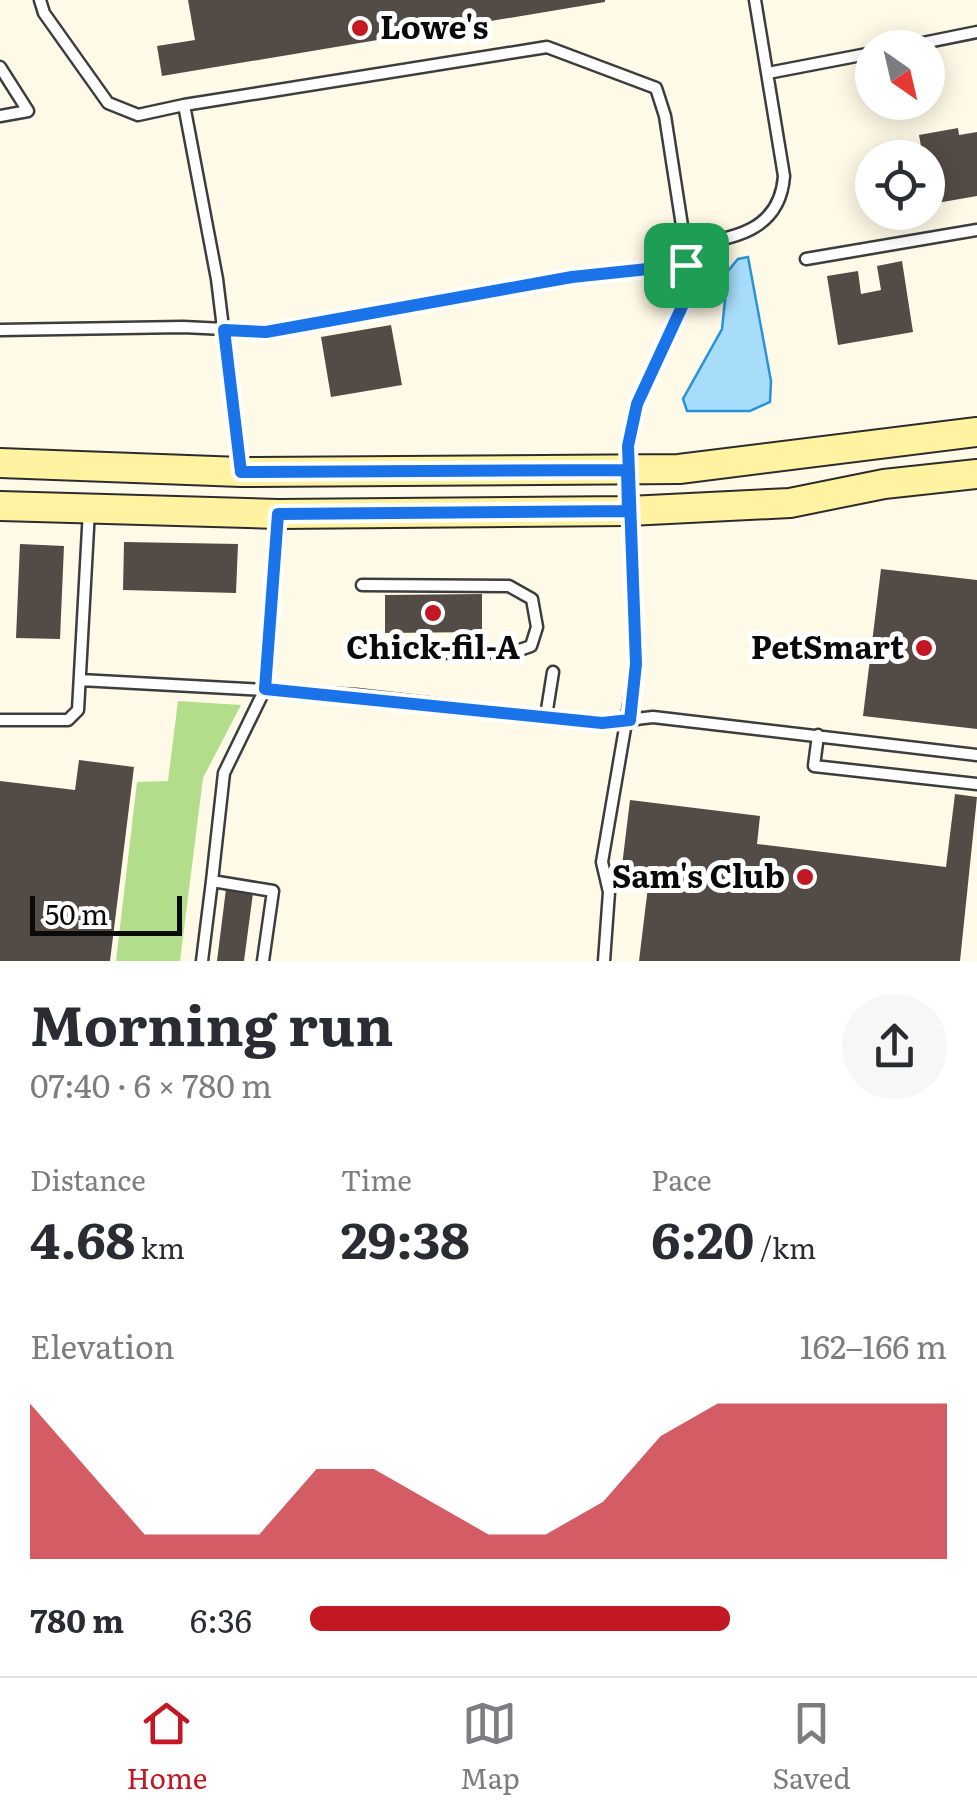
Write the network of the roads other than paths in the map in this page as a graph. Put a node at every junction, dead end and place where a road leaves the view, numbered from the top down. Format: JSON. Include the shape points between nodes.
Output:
{"nodes":[{"id":1,"x":40,"y":0,"type":"edge"},
{"id":2,"x":755,"y":0,"type":"edge"},
{"id":3,"x":977,"y":32,"type":"edge"},
{"id":4,"x":945,"y":38,"type":"edge"},
{"id":5,"x":855,"y":55,"type":"edge"},
{"id":6,"x":0,"y":68,"type":"edge"},
{"id":7,"x":768,"y":73,"type":"junction"},
{"id":8,"x":184,"y":105,"type":"junction"},
{"id":9,"x":0,"y":116,"type":"edge"},
{"id":10,"x":977,"y":230,"type":"edge"},
{"id":11,"x":685,"y":245,"type":"junction"},
{"id":12,"x":806,"y":259,"type":"dead end"},
{"id":13,"x":686,"y":265,"type":"junction"},
{"id":14,"x":0,"y":330,"type":"edge"},
{"id":15,"x":224,"y":330,"type":"junction"},
{"id":16,"x":977,"y":432,"type":"edge"},
{"id":17,"x":0,"y":462,"type":"edge"},
{"id":18,"x":627,"y":470,"type":"junction"},
{"id":19,"x":241,"y":472,"type":"junction"},
{"id":20,"x":977,"y":474,"type":"edge"},
{"id":21,"x":0,"y":506,"type":"edge"},
{"id":22,"x":89,"y":510,"type":"junction"},
{"id":23,"x":628,"y":511,"type":"junction"},
{"id":24,"x":278,"y":514,"type":"junction"},
{"id":25,"x":362,"y":585,"type":"dead end"},
{"id":26,"x":359,"y":654,"type":"dead end"},
{"id":27,"x":553,"y":672,"type":"dead end"},
{"id":28,"x":80,"y":680,"type":"junction"},
{"id":29,"x":265,"y":689,"type":"junction"},
{"id":30,"x":546,"y":716,"type":"junction"},
{"id":31,"x":0,"y":720,"type":"edge"},
{"id":32,"x":630,"y":720,"type":"junction"},
{"id":33,"x":818,"y":735,"type":"junction"},
{"id":34,"x":977,"y":755,"type":"edge"},
{"id":35,"x":977,"y":784,"type":"edge"},
{"id":36,"x":212,"y":881,"type":"junction"},
{"id":37,"x":202,"y":961,"type":"edge"},
{"id":38,"x":263,"y":961,"type":"edge"},
{"id":39,"x":604,"y":961,"type":"edge"}],
"edges":[{"from":1,"to":8,"type":"lane","via":[[108,104],[138,115]]},
{"from":2,"to":7,"type":"lane"},
{"from":3,"to":4,"type":"lane"},
{"from":5,"to":7,"type":"lane"},
{"from":6,"to":9,"type":"lane","via":[[28,111]]},
{"from":7,"to":11,"type":"lane","via":[[784,176],[776,209],[734,239]]},
{"from":8,"to":11,"type":"lane","via":[[534,48],[556,50],[656,88]]},
{"from":8,"to":15,"type":"lane"},
{"from":10,"to":12,"type":"lane"},
{"from":11,"to":13,"type":"lane"},
{"from":13,"to":15,"type":"lane","via":[[572,277],[266,332]]},
{"from":13,"to":18,"type":"lane","via":[[686,298],[637,404]]},
{"from":14,"to":15,"type":"lane"},
{"from":15,"to":19,"type":"lane"},
{"from":16,"to":18,"type":"main road","via":[[808,456]]},
{"from":17,"to":19,"type":"main road"},
{"from":18,"to":19,"type":"main road"},
{"from":18,"to":23,"type":"lane"},
{"from":20,"to":23,"type":"main road","via":[[790,503]]},
{"from":21,"to":22,"type":"main road"},
{"from":22,"to":24,"type":"main road"},
{"from":22,"to":28,"type":"lane"},
{"from":23,"to":24,"type":"main road"},
{"from":23,"to":32,"type":"lane","via":[[636,664]]},
{"from":24,"to":29,"type":"lane"},
{"from":25,"to":26,"type":"lane","via":[[509,586],[532,600],[537,628],[530,646],[514,652]]},
{"from":27,"to":30,"type":"lane"},
{"from":28,"to":29,"type":"lane"},
{"from":28,"to":31,"type":"lane","via":[[74,717]]},
{"from":29,"to":30,"type":"lane"},
{"from":29,"to":36,"type":"lane","via":[[224,773]]},
{"from":30,"to":32,"type":"lane"},
{"from":32,"to":33,"type":"lane"},
{"from":32,"to":39,"type":"lane","via":[[602,862],[609,892]]},
{"from":33,"to":34,"type":"lane"},
{"from":33,"to":35,"type":"lane","via":[[814,766]]},
{"from":36,"to":37,"type":"lane"},
{"from":36,"to":38,"type":"lane","via":[[272,891]]}]}
